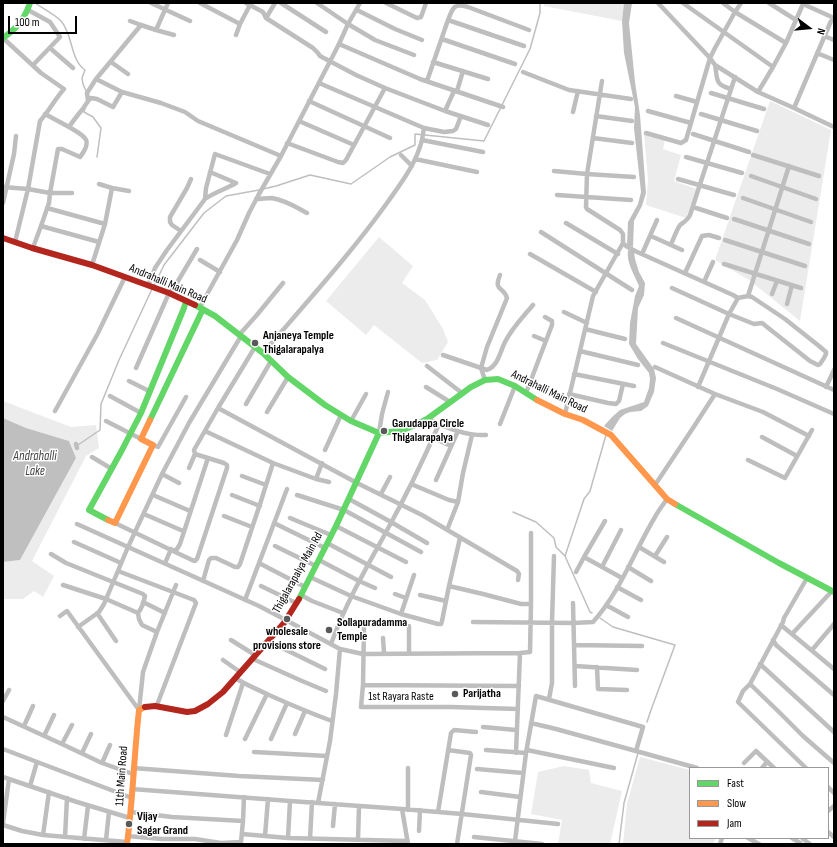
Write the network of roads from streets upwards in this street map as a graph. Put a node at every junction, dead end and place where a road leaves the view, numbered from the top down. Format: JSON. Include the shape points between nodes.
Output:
{"nodes":[{"id":1,"x":30,"y":3,"type":"edge"},
{"id":2,"x":151,"y":3,"type":"edge"},
{"id":3,"x":168,"y":3,"type":"edge"},
{"id":4,"x":200,"y":3,"type":"edge"},
{"id":5,"x":275,"y":3,"type":"edge"},
{"id":6,"x":281,"y":3,"type":"edge"},
{"id":7,"x":317,"y":3,"type":"edge"},
{"id":8,"x":360,"y":3,"type":"edge"},
{"id":9,"x":386,"y":3,"type":"edge"},
{"id":10,"x":426,"y":3,"type":"edge"},
{"id":11,"x":658,"y":3,"type":"edge"},
{"id":12,"x":683,"y":3,"type":"edge"},
{"id":13,"x":723,"y":3,"type":"edge"},
{"id":14,"x":741,"y":3,"type":"edge"},
{"id":15,"x":769,"y":3,"type":"edge"},
{"id":16,"x":248,"y":4,"type":"edge"},
{"id":17,"x":803,"y":4,"type":"edge"},
{"id":18,"x":28,"y":10,"type":"junction"},
{"id":19,"x":164,"y":10,"type":"junction"},
{"id":20,"x":357,"y":10,"type":"junction"},
{"id":21,"x":735,"y":12,"type":"junction"},
{"id":22,"x":266,"y":18,"type":"junction"},
{"id":23,"x":834,"y":18,"type":"edge"},
{"id":24,"x":448,"y":20,"type":"junction"},
{"id":25,"x":796,"y":20,"type":"junction"},
{"id":26,"x":130,"y":21,"type":"dead end"},
{"id":27,"x":190,"y":21,"type":"dead end"},
{"id":28,"x":240,"y":24,"type":"junction"},
{"id":29,"x":348,"y":24,"type":"junction"},
{"id":30,"x":141,"y":25,"type":"junction"},
{"id":31,"x":156,"y":30,"type":"junction"},
{"id":32,"x":530,"y":30,"type":"dead end"},
{"id":33,"x":326,"y":32,"type":"dead end"},
{"id":34,"x":724,"y":33,"type":"junction"},
{"id":35,"x":174,"y":35,"type":"dead end"},
{"id":36,"x":236,"y":35,"type":"dead end"},
{"id":37,"x":824,"y":36,"type":"junction"},
{"id":38,"x":3,"y":38,"type":"edge"},
{"id":39,"x":422,"y":40,"type":"dead end"},
{"id":40,"x":442,"y":40,"type":"junction"},
{"id":41,"x":834,"y":40,"type":"edge"},
{"id":42,"x":786,"y":43,"type":"junction"},
{"id":43,"x":339,"y":44,"type":"junction"},
{"id":44,"x":524,"y":46,"type":"dead end"},
{"id":45,"x":50,"y":48,"type":"junction"},
{"id":46,"x":817,"y":53,"type":"junction"},
{"id":47,"x":414,"y":56,"type":"dead end"},
{"id":48,"x":710,"y":58,"type":"junction"},
{"id":49,"x":834,"y":60,"type":"edge"},
{"id":50,"x":111,"y":62,"type":"junction"},
{"id":51,"x":330,"y":62,"type":"junction"},
{"id":52,"x":433,"y":62,"type":"junction"},
{"id":53,"x":514,"y":64,"type":"dead end"},
{"id":54,"x":715,"y":65,"type":"junction"},
{"id":55,"x":33,"y":66,"type":"junction"},
{"id":56,"x":773,"y":67,"type":"junction"},
{"id":57,"x":73,"y":68,"type":"dead end"},
{"id":58,"x":463,"y":72,"type":"junction"},
{"id":59,"x":524,"y":72,"type":"dead end"},
{"id":60,"x":128,"y":74,"type":"dead end"},
{"id":61,"x":735,"y":77,"type":"junction"},
{"id":62,"x":96,"y":79,"type":"junction"},
{"id":63,"x":488,"y":79,"type":"dead end"},
{"id":64,"x":427,"y":81,"type":"junction"},
{"id":65,"x":602,"y":81,"type":"dead end"},
{"id":66,"x":319,"y":83,"type":"junction"},
{"id":67,"x":385,"y":88,"type":"junction"},
{"id":68,"x":731,"y":89,"type":"junction"},
{"id":69,"x":456,"y":91,"type":"junction"},
{"id":70,"x":578,"y":91,"type":"junction"},
{"id":71,"x":122,"y":92,"type":"junction"},
{"id":72,"x":758,"y":92,"type":"junction"},
{"id":73,"x":711,"y":93,"type":"dead end"},
{"id":74,"x":600,"y":94,"type":"junction"},
{"id":75,"x":676,"y":96,"type":"dead end"},
{"id":76,"x":728,"y":98,"type":"junction"},
{"id":77,"x":631,"y":99,"type":"dead end"},
{"id":78,"x":88,"y":101,"type":"junction"},
{"id":79,"x":309,"y":101,"type":"junction"},
{"id":80,"x":698,"y":102,"type":"junction"},
{"id":81,"x":501,"y":106,"type":"dead end"},
{"id":82,"x":375,"y":108,"type":"junction"},
{"id":83,"x":764,"y":108,"type":"dead end"},
{"id":84,"x":794,"y":108,"type":"junction"},
{"id":85,"x":445,"y":111,"type":"junction"},
{"id":86,"x":648,"y":111,"type":"dead end"},
{"id":87,"x":573,"y":112,"type":"dead end"},
{"id":88,"x":45,"y":114,"type":"junction"},
{"id":89,"x":701,"y":114,"type":"dead end"},
{"id":90,"x":461,"y":116,"type":"junction"},
{"id":91,"x":596,"y":116,"type":"junction"},
{"id":92,"x":721,"y":120,"type":"junction"},
{"id":93,"x":299,"y":121,"type":"junction"},
{"id":94,"x":632,"y":121,"type":"dead end"},
{"id":95,"x":691,"y":123,"type":"junction"},
{"id":96,"x":488,"y":125,"type":"dead end"},
{"id":97,"x":364,"y":126,"type":"junction"},
{"id":98,"x":69,"y":127,"type":"junction"},
{"id":99,"x":834,"y":127,"type":"edge"},
{"id":100,"x":757,"y":131,"type":"dead end"},
{"id":101,"x":646,"y":133,"type":"dead end"},
{"id":102,"x":693,"y":134,"type":"dead end"},
{"id":103,"x":423,"y":135,"type":"junction"},
{"id":104,"x":16,"y":136,"type":"dead end"},
{"id":105,"x":390,"y":138,"type":"dead end"},
{"id":106,"x":593,"y":138,"type":"junction"},
{"id":107,"x":714,"y":141,"type":"junction"},
{"id":108,"x":287,"y":143,"type":"junction"},
{"id":109,"x":632,"y":143,"type":"dead end"},
{"id":110,"x":354,"y":145,"type":"junction"},
{"id":111,"x":483,"y":152,"type":"dead end"},
{"id":112,"x":401,"y":155,"type":"dead end"},
{"id":113,"x":280,"y":156,"type":"junction"},
{"id":114,"x":686,"y":157,"type":"dead end"},
{"id":115,"x":415,"y":159,"type":"junction"},
{"id":116,"x":707,"y":163,"type":"junction"},
{"id":117,"x":412,"y":166,"type":"junction"},
{"id":118,"x":789,"y":166,"type":"junction"},
{"id":119,"x":554,"y":171,"type":"dead end"},
{"id":120,"x":210,"y":172,"type":"junction"},
{"id":121,"x":477,"y":172,"type":"dead end"},
{"id":122,"x":742,"y":173,"type":"dead end"},
{"id":123,"x":270,"y":174,"type":"junction"},
{"id":124,"x":587,"y":174,"type":"junction"},
{"id":125,"x":751,"y":176,"type":"dead end"},
{"id":126,"x":819,"y":176,"type":"dead end"},
{"id":127,"x":634,"y":177,"type":"dead end"},
{"id":128,"x":191,"y":179,"type":"dead end"},
{"id":129,"x":678,"y":179,"type":"dead end"},
{"id":130,"x":99,"y":184,"type":"dead end"},
{"id":131,"x":700,"y":185,"type":"junction"},
{"id":132,"x":5,"y":187,"type":"edge"},
{"id":133,"x":783,"y":187,"type":"junction"},
{"id":134,"x":112,"y":188,"type":"junction"},
{"id":135,"x":28,"y":189,"type":"junction"},
{"id":136,"x":129,"y":191,"type":"dead end"},
{"id":137,"x":50,"y":193,"type":"junction"},
{"id":138,"x":72,"y":193,"type":"dead end"},
{"id":139,"x":557,"y":195,"type":"dead end"},
{"id":140,"x":734,"y":195,"type":"dead end"},
{"id":141,"x":586,"y":197,"type":"junction"},
{"id":142,"x":743,"y":198,"type":"dead end"},
{"id":143,"x":816,"y":198,"type":"dead end"},
{"id":144,"x":205,"y":199,"type":"junction"},
{"id":145,"x":256,"y":199,"type":"junction"},
{"id":146,"x":632,"y":200,"type":"dead end"},
{"id":147,"x":3,"y":203,"type":"edge"},
{"id":148,"x":693,"y":207,"type":"junction"},
{"id":149,"x":48,"y":208,"type":"junction"},
{"id":150,"x":775,"y":209,"type":"junction"},
{"id":151,"x":307,"y":213,"type":"dead end"},
{"id":152,"x":727,"y":218,"type":"dead end"},
{"id":153,"x":734,"y":219,"type":"dead end"},
{"id":154,"x":657,"y":220,"type":"dead end"},
{"id":155,"x":811,"y":222,"type":"dead end"},
{"id":156,"x":566,"y":223,"type":"dead end"},
{"id":157,"x":105,"y":224,"type":"junction"},
{"id":158,"x":41,"y":226,"type":"junction"},
{"id":159,"x":181,"y":231,"type":"junction"},
{"id":160,"x":768,"y":231,"type":"junction"},
{"id":161,"x":541,"y":232,"type":"dead end"},
{"id":162,"x":650,"y":236,"type":"junction"},
{"id":163,"x":3,"y":238,"type":"edge"},
{"id":164,"x":719,"y":238,"type":"dead end"},
{"id":165,"x":725,"y":240,"type":"dead end"},
{"id":166,"x":15,"y":242,"type":"junction"},
{"id":167,"x":99,"y":242,"type":"junction"},
{"id":168,"x":671,"y":244,"type":"junction"},
{"id":169,"x":809,"y":244,"type":"dead end"},
{"id":170,"x":625,"y":245,"type":"junction"},
{"id":171,"x":32,"y":248,"type":"junction"},
{"id":172,"x":197,"y":249,"type":"dead end"},
{"id":173,"x":682,"y":250,"type":"dead end"},
{"id":174,"x":762,"y":252,"type":"junction"},
{"id":175,"x":530,"y":254,"type":"dead end"},
{"id":176,"x":618,"y":254,"type":"junction"},
{"id":177,"x":642,"y":254,"type":"junction"},
{"id":178,"x":200,"y":260,"type":"dead end"},
{"id":179,"x":713,"y":262,"type":"dead end"},
{"id":180,"x":724,"y":264,"type":"dead end"},
{"id":181,"x":92,"y":265,"type":"junction"},
{"id":182,"x":805,"y":266,"type":"dead end"},
{"id":183,"x":220,"y":272,"type":"junction"},
{"id":184,"x":606,"y":273,"type":"junction"},
{"id":185,"x":685,"y":273,"type":"junction"},
{"id":186,"x":755,"y":274,"type":"junction"},
{"id":187,"x":500,"y":275,"type":"dead end"},
{"id":188,"x":125,"y":277,"type":"junction"},
{"id":189,"x":777,"y":281,"type":"junction"},
{"id":190,"x":704,"y":282,"type":"junction"},
{"id":191,"x":283,"y":283,"type":"dead end"},
{"id":192,"x":792,"y":285,"type":"junction"},
{"id":193,"x":152,"y":287,"type":"junction"},
{"id":194,"x":672,"y":288,"type":"dead end"},
{"id":195,"x":801,"y":288,"type":"dead end"},
{"id":196,"x":632,"y":290,"type":"dead end"},
{"id":197,"x":596,"y":292,"type":"junction"},
{"id":198,"x":169,"y":294,"type":"junction"},
{"id":199,"x":772,"y":294,"type":"dead end"},
{"id":200,"x":748,"y":296,"type":"junction"},
{"id":201,"x":738,"y":298,"type":"junction"},
{"id":202,"x":186,"y":301,"type":"junction"},
{"id":203,"x":787,"y":304,"type":"dead end"},
{"id":204,"x":534,"y":305,"type":"dead end"},
{"id":205,"x":201,"y":308,"type":"junction"},
{"id":206,"x":564,"y":312,"type":"dead end"},
{"id":207,"x":730,"y":314,"type":"junction"},
{"id":208,"x":545,"y":317,"type":"dead end"},
{"id":209,"x":676,"y":318,"type":"dead end"},
{"id":210,"x":587,"y":323,"type":"junction"},
{"id":211,"x":585,"y":329,"type":"junction"},
{"id":212,"x":240,"y":335,"type":"junction"},
{"id":213,"x":534,"y":336,"type":"dead end"},
{"id":214,"x":719,"y":338,"type":"junction"},
{"id":215,"x":625,"y":339,"type":"dead end"},
{"id":216,"x":546,"y":341,"type":"junction"},
{"id":217,"x":663,"y":343,"type":"dead end"},
{"id":218,"x":255,"y":347,"type":"junction"},
{"id":219,"x":580,"y":351,"type":"junction"},
{"id":220,"x":263,"y":353,"type":"junction"},
{"id":221,"x":443,"y":355,"type":"dead end"},
{"id":222,"x":271,"y":361,"type":"junction"},
{"id":223,"x":708,"y":362,"type":"junction"},
{"id":224,"x":638,"y":365,"type":"dead end"},
{"id":225,"x":427,"y":366,"type":"dead end"},
{"id":226,"x":655,"y":367,"type":"dead end"},
{"id":227,"x":136,"y":368,"type":"dead end"},
{"id":228,"x":480,"y":368,"type":"junction"},
{"id":229,"x":834,"y":370,"type":"edge"},
{"id":230,"x":574,"y":374,"type":"junction"},
{"id":231,"x":288,"y":377,"type":"junction"},
{"id":232,"x":485,"y":380,"type":"junction"},
{"id":233,"x":129,"y":381,"type":"dead end"},
{"id":234,"x":623,"y":384,"type":"junction"},
{"id":235,"x":515,"y":386,"type":"junction"},
{"id":236,"x":634,"y":386,"type":"dead end"},
{"id":237,"x":826,"y":386,"type":"junction"},
{"id":238,"x":426,"y":387,"type":"dead end"},
{"id":239,"x":698,"y":387,"type":"junction"},
{"id":240,"x":834,"y":390,"type":"edge"},
{"id":241,"x":149,"y":391,"type":"junction"},
{"id":242,"x":388,"y":392,"type":"dead end"},
{"id":243,"x":462,"y":393,"type":"junction"},
{"id":244,"x":526,"y":393,"type":"junction"},
{"id":245,"x":366,"y":394,"type":"dead end"},
{"id":246,"x":569,"y":394,"type":"junction"},
{"id":247,"x":715,"y":394,"type":"junction"},
{"id":248,"x":110,"y":396,"type":"dead end"},
{"id":249,"x":186,"y":397,"type":"dead end"},
{"id":250,"x":450,"y":402,"type":"junction"},
{"id":251,"x":246,"y":404,"type":"dead end"},
{"id":252,"x":218,"y":408,"type":"junction"},
{"id":253,"x":55,"y":411,"type":"dead end"},
{"id":254,"x":267,"y":412,"type":"dead end"},
{"id":255,"x":141,"y":413,"type":"junction"},
{"id":256,"x":564,"y":414,"type":"junction"},
{"id":257,"x":834,"y":414,"type":"edge"},
{"id":258,"x":341,"y":415,"type":"junction"},
{"id":259,"x":428,"y":418,"type":"junction"},
{"id":260,"x":106,"y":421,"type":"dead end"},
{"id":261,"x":351,"y":421,"type":"junction"},
{"id":262,"x":439,"y":424,"type":"junction"},
{"id":263,"x":500,"y":424,"type":"dead end"},
{"id":264,"x":812,"y":430,"type":"dead end"},
{"id":265,"x":205,"y":431,"type":"junction"},
{"id":266,"x":458,"y":431,"type":"junction"},
{"id":267,"x":131,"y":433,"type":"junction"},
{"id":268,"x":379,"y":433,"type":"junction"},
{"id":269,"x":472,"y":435,"type":"junction"},
{"id":270,"x":486,"y":436,"type":"dead end"},
{"id":271,"x":809,"y":436,"type":"junction"},
{"id":272,"x":762,"y":437,"type":"dead end"},
{"id":273,"x":433,"y":438,"type":"junction"},
{"id":274,"x":141,"y":439,"type":"junction"},
{"id":275,"x":153,"y":445,"type":"junction"},
{"id":276,"x":451,"y":446,"type":"junction"},
{"id":277,"x":325,"y":450,"type":"dead end"},
{"id":278,"x":195,"y":454,"type":"junction"},
{"id":279,"x":798,"y":456,"type":"junction"},
{"id":280,"x":92,"y":457,"type":"dead end"},
{"id":281,"x":208,"y":458,"type":"junction"},
{"id":282,"x":748,"y":460,"type":"dead end"},
{"id":283,"x":273,"y":463,"type":"junction"},
{"id":284,"x":322,"y":464,"type":"junction"},
{"id":285,"x":189,"y":468,"type":"dead end"},
{"id":286,"x":112,"y":469,"type":"junction"},
{"id":287,"x":162,"y":474,"type":"junction"},
{"id":288,"x":242,"y":476,"type":"dead end"},
{"id":289,"x":390,"y":477,"type":"dead end"},
{"id":290,"x":316,"y":479,"type":"junction"},
{"id":291,"x":436,"y":480,"type":"dead end"},
{"id":292,"x":179,"y":482,"type":"dead end"},
{"id":293,"x":329,"y":482,"type":"dead end"},
{"id":294,"x":357,"y":483,"type":"junction"},
{"id":295,"x":411,"y":484,"type":"junction"},
{"id":296,"x":266,"y":485,"type":"junction"},
{"id":297,"x":655,"y":485,"type":"junction"},
{"id":298,"x":287,"y":489,"type":"dead end"},
{"id":299,"x":153,"y":494,"type":"junction"},
{"id":300,"x":381,"y":494,"type":"junction"},
{"id":301,"x":297,"y":495,"type":"dead end"},
{"id":302,"x":232,"y":496,"type":"dead end"},
{"id":303,"x":349,"y":499,"type":"junction"},
{"id":304,"x":667,"y":499,"type":"junction"},
{"id":305,"x":458,"y":502,"type":"junction"},
{"id":306,"x":400,"y":504,"type":"junction"},
{"id":307,"x":260,"y":506,"type":"junction"},
{"id":308,"x":344,"y":510,"type":"junction"},
{"id":309,"x":190,"y":511,"type":"junction"},
{"id":310,"x":144,"y":514,"type":"junction"},
{"id":311,"x":224,"y":516,"type":"dead end"},
{"id":312,"x":290,"y":518,"type":"dead end"},
{"id":313,"x":605,"y":520,"type":"dead end"},
{"id":314,"x":391,"y":522,"type":"junction"},
{"id":315,"x":115,"y":523,"type":"junction"},
{"id":316,"x":274,"y":523,"type":"junction"},
{"id":317,"x":77,"y":524,"type":"dead end"},
{"id":318,"x":336,"y":526,"type":"junction"},
{"id":319,"x":252,"y":527,"type":"junction"},
{"id":320,"x":447,"y":530,"type":"junction"},
{"id":321,"x":621,"y":530,"type":"dead end"},
{"id":322,"x":183,"y":531,"type":"junction"},
{"id":323,"x":135,"y":533,"type":"junction"},
{"id":324,"x":386,"y":533,"type":"junction"},
{"id":325,"x":532,"y":533,"type":"dead end"},
{"id":326,"x":331,"y":535,"type":"junction"},
{"id":327,"x":667,"y":537,"type":"dead end"},
{"id":328,"x":460,"y":538,"type":"junction"},
{"id":329,"x":74,"y":542,"type":"dead end"},
{"id":330,"x":427,"y":543,"type":"dead end"},
{"id":331,"x":326,"y":545,"type":"junction"},
{"id":332,"x":275,"y":546,"type":"dead end"},
{"id":333,"x":128,"y":547,"type":"junction"},
{"id":334,"x":378,"y":547,"type":"junction"},
{"id":335,"x":639,"y":547,"type":"junction"},
{"id":336,"x":172,"y":550,"type":"junction"},
{"id":337,"x":421,"y":552,"type":"dead end"},
{"id":338,"x":51,"y":554,"type":"dead end"},
{"id":339,"x":554,"y":556,"type":"dead end"},
{"id":340,"x":655,"y":556,"type":"junction"},
{"id":341,"x":584,"y":557,"type":"junction"},
{"id":342,"x":166,"y":561,"type":"dead end"},
{"id":343,"x":406,"y":562,"type":"dead end"},
{"id":344,"x":664,"y":562,"type":"dead end"},
{"id":345,"x":121,"y":563,"type":"junction"},
{"id":346,"x":259,"y":563,"type":"junction"},
{"id":347,"x":317,"y":563,"type":"junction"},
{"id":348,"x":368,"y":565,"type":"junction"},
{"id":349,"x":602,"y":567,"type":"junction"},
{"id":350,"x":628,"y":567,"type":"junction"},
{"id":351,"x":118,"y":571,"type":"junction"},
{"id":352,"x":576,"y":572,"type":"dead end"},
{"id":353,"x":414,"y":575,"type":"dead end"},
{"id":354,"x":310,"y":577,"type":"junction"},
{"id":355,"x":391,"y":577,"type":"dead end"},
{"id":356,"x":622,"y":578,"type":"junction"},
{"id":357,"x":807,"y":578,"type":"junction"},
{"id":358,"x":518,"y":580,"type":"dead end"},
{"id":359,"x":202,"y":581,"type":"junction"},
{"id":360,"x":359,"y":581,"type":"junction"},
{"id":361,"x":651,"y":581,"type":"dead end"},
{"id":362,"x":113,"y":582,"type":"junction"},
{"id":363,"x":63,"y":585,"type":"dead end"},
{"id":364,"x":176,"y":585,"type":"dead end"},
{"id":365,"x":261,"y":586,"type":"dead end"},
{"id":366,"x":449,"y":586,"type":"junction"},
{"id":367,"x":305,"y":587,"type":"junction"},
{"id":368,"x":618,"y":587,"type":"junction"},
{"id":369,"x":375,"y":588,"type":"dead end"},
{"id":370,"x":833,"y":591,"type":"edge"},
{"id":371,"x":174,"y":592,"type":"junction"},
{"id":372,"x":395,"y":594,"type":"dead end"},
{"id":373,"x":301,"y":595,"type":"junction"},
{"id":374,"x":420,"y":595,"type":"dead end"},
{"id":375,"x":351,"y":596,"type":"junction"},
{"id":376,"x":406,"y":598,"type":"junction"},
{"id":377,"x":106,"y":599,"type":"junction"},
{"id":378,"x":246,"y":600,"type":"junction"},
{"id":379,"x":641,"y":600,"type":"dead end"},
{"id":380,"x":446,"y":601,"type":"junction"},
{"id":381,"x":143,"y":602,"type":"junction"},
{"id":382,"x":296,"y":603,"type":"junction"},
{"id":383,"x":573,"y":603,"type":"dead end"},
{"id":384,"x":531,"y":604,"type":"junction"},
{"id":385,"x":606,"y":605,"type":"junction"},
{"id":386,"x":97,"y":613,"type":"junction"},
{"id":387,"x":138,"y":613,"type":"junction"},
{"id":388,"x":165,"y":613,"type":"junction"},
{"id":389,"x":343,"y":613,"type":"junction"},
{"id":390,"x":401,"y":614,"type":"junction"},
{"id":391,"x":60,"y":616,"type":"dead end"},
{"id":392,"x":628,"y":617,"type":"dead end"},
{"id":393,"x":286,"y":620,"type":"junction"},
{"id":394,"x":473,"y":622,"type":"dead end"},
{"id":395,"x":531,"y":622,"type":"junction"},
{"id":396,"x":552,"y":622,"type":"junction"},
{"id":397,"x":573,"y":623,"type":"junction"},
{"id":398,"x":834,"y":624,"type":"edge"},
{"id":399,"x":364,"y":625,"type":"dead end"},
{"id":400,"x":781,"y":625,"type":"junction"},
{"id":401,"x":409,"y":626,"type":"dead end"},
{"id":402,"x":78,"y":627,"type":"junction"},
{"id":403,"x":157,"y":632,"type":"junction"},
{"id":404,"x":792,"y":634,"type":"junction"},
{"id":405,"x":383,"y":638,"type":"dead end"},
{"id":406,"x":231,"y":640,"type":"dead end"},
{"id":407,"x":773,"y":640,"type":"junction"},
{"id":408,"x":268,"y":641,"type":"junction"},
{"id":409,"x":116,"y":642,"type":"dead end"},
{"id":410,"x":331,"y":644,"type":"junction"},
{"id":411,"x":574,"y":645,"type":"junction"},
{"id":412,"x":642,"y":646,"type":"dead end"},
{"id":413,"x":340,"y":649,"type":"junction"},
{"id":414,"x":812,"y":650,"type":"junction"},
{"id":415,"x":409,"y":653,"type":"junction"},
{"id":416,"x":520,"y":653,"type":"junction"},
{"id":417,"x":364,"y":654,"type":"junction"},
{"id":418,"x":384,"y":654,"type":"junction"},
{"id":419,"x":254,"y":657,"type":"junction"},
{"id":420,"x":223,"y":660,"type":"dead end"},
{"id":421,"x":760,"y":664,"type":"junction"},
{"id":422,"x":574,"y":666,"type":"junction"},
{"id":423,"x":597,"y":667,"type":"junction"},
{"id":424,"x":326,"y":669,"type":"dead end"},
{"id":425,"x":834,"y":669,"type":"edge"},
{"id":426,"x":637,"y":670,"type":"dead end"},
{"id":427,"x":240,"y":672,"type":"junction"},
{"id":428,"x":235,"y":678,"type":"junction"},
{"id":429,"x":243,"y":683,"type":"junction"},
{"id":430,"x":750,"y":684,"type":"junction"},
{"id":431,"x":363,"y":685,"type":"junction"},
{"id":432,"x":519,"y":686,"type":"junction"},
{"id":433,"x":575,"y":686,"type":"dead end"},
{"id":434,"x":9,"y":690,"type":"dead end"},
{"id":435,"x":627,"y":690,"type":"dead end"},
{"id":436,"x":326,"y":691,"type":"dead end"},
{"id":437,"x":267,"y":694,"type":"junction"},
{"id":438,"x":834,"y":695,"type":"edge"},
{"id":439,"x":548,"y":699,"type":"junction"},
{"id":440,"x":3,"y":701,"type":"edge"},
{"id":441,"x":287,"y":703,"type":"junction"},
{"id":442,"x":157,"y":705,"type":"junction"},
{"id":443,"x":33,"y":706,"type":"dead end"},
{"id":444,"x":518,"y":709,"type":"junction"},
{"id":445,"x":139,"y":710,"type":"junction"},
{"id":446,"x":305,"y":711,"type":"junction"},
{"id":447,"x":54,"y":715,"type":"dead end"},
{"id":448,"x":3,"y":717,"type":"edge"},
{"id":449,"x":332,"y":721,"type":"junction"},
{"id":450,"x":531,"y":723,"type":"junction"},
{"id":451,"x":72,"y":725,"type":"dead end"},
{"id":452,"x":24,"y":726,"type":"junction"},
{"id":453,"x":483,"y":727,"type":"dead end"},
{"id":454,"x":516,"y":730,"type":"junction"},
{"id":455,"x":476,"y":732,"type":"dead end"},
{"id":456,"x":834,"y":732,"type":"edge"},
{"id":457,"x":91,"y":734,"type":"dead end"},
{"id":458,"x":295,"y":734,"type":"dead end"},
{"id":459,"x":226,"y":735,"type":"dead end"},
{"id":460,"x":44,"y":736,"type":"junction"},
{"id":461,"x":245,"y":739,"type":"dead end"},
{"id":462,"x":271,"y":739,"type":"dead end"},
{"id":463,"x":62,"y":744,"type":"junction"},
{"id":464,"x":110,"y":745,"type":"dead end"},
{"id":465,"x":3,"y":749,"type":"edge"},
{"id":466,"x":448,"y":750,"type":"junction"},
{"id":467,"x":486,"y":750,"type":"dead end"},
{"id":468,"x":636,"y":751,"type":"junction"},
{"id":469,"x":254,"y":752,"type":"dead end"},
{"id":470,"x":526,"y":752,"type":"junction"},
{"id":471,"x":82,"y":753,"type":"junction"},
{"id":472,"x":516,"y":753,"type":"junction"},
{"id":473,"x":327,"y":756,"type":"junction"},
{"id":474,"x":37,"y":762,"type":"junction"},
{"id":475,"x":767,"y":762,"type":"junction"},
{"id":476,"x":102,"y":763,"type":"junction"},
{"id":477,"x":744,"y":763,"type":"dead end"},
{"id":478,"x":834,"y":763,"type":"edge"},
{"id":479,"x":693,"y":767,"type":"edge"},
{"id":480,"x":763,"y":767,"type":"edge"},
{"id":481,"x":773,"y":767,"type":"edge"},
{"id":482,"x":804,"y":767,"type":"edge"},
{"id":483,"x":408,"y":768,"type":"dead end"},
{"id":484,"x":614,"y":768,"type":"dead end"},
{"id":485,"x":477,"y":769,"type":"dead end"},
{"id":486,"x":133,"y":771,"type":"junction"},
{"id":487,"x":523,"y":773,"type":"junction"},
{"id":488,"x":3,"y":778,"type":"edge"},
{"id":489,"x":9,"y":779,"type":"junction"},
{"id":490,"x":322,"y":780,"type":"junction"},
{"id":491,"x":30,"y":786,"type":"junction"},
{"id":492,"x":132,"y":789,"type":"junction"},
{"id":493,"x":49,"y":792,"type":"junction"},
{"id":494,"x":481,"y":792,"type":"dead end"},
{"id":495,"x":244,"y":797,"type":"junction"},
{"id":496,"x":520,"y":797,"type":"junction"},
{"id":497,"x":67,"y":798,"type":"junction"},
{"id":498,"x":132,"y":798,"type":"junction"},
{"id":499,"x":268,"y":799,"type":"junction"},
{"id":500,"x":290,"y":802,"type":"junction"},
{"id":501,"x":312,"y":802,"type":"junction"},
{"id":502,"x":318,"y":803,"type":"junction"},
{"id":503,"x":335,"y":804,"type":"junction"},
{"id":504,"x":88,"y":806,"type":"junction"},
{"id":505,"x":359,"y":806,"type":"junction"},
{"id":506,"x":402,"y":809,"type":"junction"},
{"id":507,"x":408,"y":810,"type":"junction"},
{"id":508,"x":420,"y":810,"type":"junction"},
{"id":509,"x":109,"y":812,"type":"junction"},
{"id":510,"x":438,"y":812,"type":"junction"},
{"id":511,"x":462,"y":814,"type":"junction"},
{"id":512,"x":130,"y":815,"type":"junction"},
{"id":513,"x":518,"y":819,"type":"junction"},
{"id":514,"x":243,"y":821,"type":"junction"},
{"id":515,"x":3,"y":824,"type":"edge"},
{"id":516,"x":558,"y":824,"type":"dead end"},
{"id":517,"x":333,"y":826,"type":"dead end"},
{"id":518,"x":419,"y":831,"type":"dead end"},
{"id":519,"x":242,"y":834,"type":"junction"},
{"id":520,"x":43,"y":835,"type":"junction"},
{"id":521,"x":265,"y":836,"type":"junction"},
{"id":522,"x":65,"y":837,"type":"junction"},
{"id":523,"x":474,"y":837,"type":"dead end"},
{"id":524,"x":288,"y":838,"type":"junction"},
{"id":525,"x":310,"y":838,"type":"junction"},
{"id":526,"x":84,"y":839,"type":"junction"},
{"id":527,"x":750,"y":839,"type":"edge"},
{"id":528,"x":106,"y":840,"type":"junction"},
{"id":529,"x":358,"y":840,"type":"junction"},
{"id":530,"x":127,"y":841,"type":"edge"},
{"id":531,"x":515,"y":841,"type":"junction"},
{"id":532,"x":802,"y":841,"type":"edge"},
{"id":533,"x":407,"y":843,"type":"edge"},
{"id":534,"x":457,"y":844,"type":"edge"},
{"id":535,"x":542,"y":844,"type":"edge"},
{"id":536,"x":759,"y":844,"type":"edge"},
{"id":537,"x":810,"y":844,"type":"edge"}],
"edges":[{"from":1,"to":18,"type":"street"},
{"from":2,"to":19,"type":"street"},
{"from":3,"to":19,"type":"street"},
{"from":4,"to":28,"type":"street"},
{"from":5,"to":22,"type":"street"},
{"from":6,"to":33,"type":"street"},
{"from":7,"to":29,"type":"street"},
{"from":8,"to":20,"type":"street"},
{"from":9,"to":10,"type":"street","via":[[417,18],[421,17]]},
{"from":11,"to":48,"type":"street"},
{"from":12,"to":34,"type":"street"},
{"from":13,"to":21,"type":"street"},
{"from":14,"to":21,"type":"street"},
{"from":15,"to":25,"type":"street"},
{"from":16,"to":22,"type":"street","via":[[263,12]]},
{"from":16,"to":28,"type":"street"},
{"from":17,"to":23,"type":"street"},
{"from":17,"to":25,"type":"street"},
{"from":18,"to":38,"type":"street","via":[[16,29]]},
{"from":18,"to":45,"type":"street","via":[[50,22],[60,37]]},
{"from":19,"to":27,"type":"street"},
{"from":19,"to":31,"type":"street"},
{"from":20,"to":29,"type":"street"},
{"from":20,"to":39,"type":"street"},
{"from":21,"to":34,"type":"street"},
{"from":21,"to":42,"type":"street"},
{"from":22,"to":51,"type":"street"},
{"from":23,"to":37,"type":"street"},
{"from":24,"to":32,"type":"street","via":[[452,10],[459,5]]},
{"from":24,"to":40,"type":"street"},
{"from":24,"to":44,"type":"street"},
{"from":25,"to":42,"type":"street"},
{"from":26,"to":30,"type":"street"},
{"from":28,"to":36,"type":"street"},
{"from":29,"to":43,"type":"street"},
{"from":29,"to":47,"type":"street","via":[[375,40]]},
{"from":30,"to":31,"type":"street"},
{"from":30,"to":50,"type":"street"},
{"from":31,"to":35,"type":"street"},
{"from":34,"to":48,"type":"street"},
{"from":34,"to":56,"type":"street"},
{"from":37,"to":41,"type":"street"},
{"from":37,"to":46,"type":"street"},
{"from":38,"to":55,"type":"street"},
{"from":40,"to":52,"type":"street"},
{"from":40,"to":53,"type":"street"},
{"from":42,"to":56,"type":"street"},
{"from":43,"to":51,"type":"street"},
{"from":43,"to":64,"type":"street"},
{"from":45,"to":55,"type":"street"},
{"from":45,"to":57,"type":"street"},
{"from":46,"to":49,"type":"street"},
{"from":46,"to":84,"type":"street"},
{"from":48,"to":54,"type":"street"},
{"from":48,"to":80,"type":"street"},
{"from":50,"to":60,"type":"street"},
{"from":50,"to":62,"type":"street"},
{"from":51,"to":66,"type":"street"},
{"from":51,"to":67,"type":"street"},
{"from":52,"to":58,"type":"street"},
{"from":52,"to":64,"type":"street"},
{"from":54,"to":61,"type":"street"},
{"from":54,"to":68,"type":"street","via":[[720,85]]},
{"from":55,"to":88,"type":"street","via":[[64,89]]},
{"from":56,"to":72,"type":"street"},
{"from":58,"to":63,"type":"street"},
{"from":58,"to":69,"type":"street"},
{"from":59,"to":70,"type":"street","via":[[569,90]]},
{"from":61,"to":68,"type":"street"},
{"from":61,"to":72,"type":"street"},
{"from":62,"to":71,"type":"street"},
{"from":62,"to":78,"type":"street","via":[[87,92]]},
{"from":64,"to":69,"type":"street"},
{"from":65,"to":74,"type":"street"},
{"from":66,"to":79,"type":"street"},
{"from":66,"to":82,"type":"street"},
{"from":67,"to":82,"type":"street"},
{"from":67,"to":85,"type":"street"},
{"from":68,"to":76,"type":"street"},
{"from":69,"to":81,"type":"street"},
{"from":69,"to":85,"type":"street"},
{"from":70,"to":74,"type":"street"},
{"from":70,"to":87,"type":"street"},
{"from":71,"to":78,"type":"street","via":[[113,107],[97,99],[91,98]]},
{"from":71,"to":113,"type":"street","via":[[185,112],[198,121]]},
{"from":72,"to":84,"type":"street"},
{"from":73,"to":76,"type":"street"},
{"from":74,"to":77,"type":"street"},
{"from":74,"to":91,"type":"street"},
{"from":75,"to":80,"type":"street"},
{"from":76,"to":83,"type":"street"},
{"from":76,"to":92,"type":"street"},
{"from":78,"to":98,"type":"street"},
{"from":79,"to":93,"type":"street"},
{"from":79,"to":97,"type":"street"},
{"from":80,"to":95,"type":"street"},
{"from":82,"to":97,"type":"street"},
{"from":82,"to":103,"type":"street"},
{"from":84,"to":99,"type":"street"},
{"from":85,"to":90,"type":"street"},
{"from":86,"to":95,"type":"street"},
{"from":88,"to":98,"type":"street"},
{"from":88,"to":135,"type":"street","via":[[40,121]]},
{"from":89,"to":92,"type":"street"},
{"from":90,"to":96,"type":"street"},
{"from":90,"to":103,"type":"street","via":[[453,131]]},
{"from":91,"to":94,"type":"street"},
{"from":91,"to":106,"type":"street"},
{"from":92,"to":100,"type":"street"},
{"from":92,"to":107,"type":"street"},
{"from":93,"to":108,"type":"street"},
{"from":93,"to":110,"type":"street"},
{"from":95,"to":101,"type":"street","via":[[686,140],[681,143]]},
{"from":97,"to":105,"type":"street"},
{"from":97,"to":110,"type":"street"},
{"from":98,"to":137,"type":"street","via":[[85,138],[87,144],[80,157],[58,149]]},
{"from":102,"to":107,"type":"street"},
{"from":103,"to":111,"type":"street"},
{"from":103,"to":115,"type":"street"},
{"from":104,"to":132,"type":"street"},
{"from":106,"to":109,"type":"street"},
{"from":106,"to":124,"type":"street"},
{"from":107,"to":116,"type":"street"},
{"from":107,"to":118,"type":"street"},
{"from":108,"to":110,"type":"street","via":[[343,163]]},
{"from":108,"to":113,"type":"street"},
{"from":112,"to":117,"type":"street"},
{"from":113,"to":123,"type":"street"},
{"from":114,"to":116,"type":"street"},
{"from":115,"to":117,"type":"street"},
{"from":115,"to":121,"type":"street"},
{"from":116,"to":122,"type":"street"},
{"from":116,"to":131,"type":"street"},
{"from":117,"to":220,"type":"street","via":[[374,222]]},
{"from":118,"to":126,"type":"street"},
{"from":118,"to":133,"type":"street"},
{"from":119,"to":124,"type":"street"},
{"from":120,"to":123,"type":"street","via":[[215,154]]},
{"from":120,"to":144,"type":"street"},
{"from":120,"to":144,"type":"street","via":[[236,183]]},
{"from":123,"to":145,"type":"street"},
{"from":124,"to":127,"type":"street"},
{"from":124,"to":141,"type":"street"},
{"from":125,"to":133,"type":"street"},
{"from":128,"to":159,"type":"street","via":[[170,217],[170,222]]},
{"from":129,"to":131,"type":"street"},
{"from":130,"to":134,"type":"street"},
{"from":131,"to":140,"type":"street"},
{"from":131,"to":148,"type":"street"},
{"from":132,"to":135,"type":"street"},
{"from":132,"to":147,"type":"street"},
{"from":133,"to":143,"type":"street"},
{"from":133,"to":150,"type":"street"},
{"from":134,"to":136,"type":"street"},
{"from":134,"to":157,"type":"street"},
{"from":135,"to":137,"type":"street"},
{"from":135,"to":166,"type":"street"},
{"from":137,"to":138,"type":"street"},
{"from":137,"to":149,"type":"street"},
{"from":139,"to":141,"type":"street"},
{"from":141,"to":146,"type":"street"},
{"from":141,"to":170,"type":"street","via":[[587,209],[620,230]]},
{"from":142,"to":150,"type":"street"},
{"from":144,"to":159,"type":"street"},
{"from":145,"to":151,"type":"street","via":[[280,200]]},
{"from":145,"to":183,"type":"street"},
{"from":148,"to":152,"type":"street"},
{"from":148,"to":168,"type":"street","via":[[690,216],[680,226]]},
{"from":149,"to":157,"type":"street"},
{"from":149,"to":158,"type":"street"},
{"from":150,"to":155,"type":"street"},
{"from":150,"to":160,"type":"street"},
{"from":153,"to":160,"type":"street"},
{"from":154,"to":162,"type":"street"},
{"from":156,"to":176,"type":"street"},
{"from":157,"to":167,"type":"street"},
{"from":158,"to":167,"type":"street"},
{"from":158,"to":171,"type":"street"},
{"from":159,"to":193,"type":"street","via":[[155,268]]},
{"from":160,"to":169,"type":"street"},
{"from":160,"to":174,"type":"street"},
{"from":161,"to":184,"type":"street"},
{"from":162,"to":168,"type":"street"},
{"from":162,"to":177,"type":"street"},
{"from":163,"to":166,"type":"street","name":"Andrahalli Main Road"},
{"from":164,"to":185,"type":"street","via":[[702,236]]},
{"from":165,"to":174,"type":"street"},
{"from":166,"to":171,"type":"street","name":"Andrahalli Main Road"},
{"from":167,"to":181,"type":"street"},
{"from":168,"to":173,"type":"street"},
{"from":170,"to":176,"type":"street"},
{"from":170,"to":177,"type":"street"},
{"from":171,"to":181,"type":"street","name":"Andrahalli Main Road"},
{"from":172,"to":198,"type":"street"},
{"from":174,"to":182,"type":"street"},
{"from":174,"to":186,"type":"street"},
{"from":175,"to":197,"type":"street"},
{"from":176,"to":184,"type":"street"},
{"from":177,"to":185,"type":"street"},
{"from":178,"to":183,"type":"street"},
{"from":179,"to":190,"type":"street"},
{"from":180,"to":186,"type":"street"},
{"from":181,"to":188,"type":"street","name":"Andrahalli Main Road"},
{"from":183,"to":205,"type":"street"},
{"from":184,"to":196,"type":"street"},
{"from":184,"to":197,"type":"street"},
{"from":185,"to":190,"type":"street"},
{"from":186,"to":189,"type":"street"},
{"from":186,"to":200,"type":"street"},
{"from":187,"to":228,"type":"street","via":[[498,284],[507,298]]},
{"from":188,"to":193,"type":"street","name":"Andrahalli Main Road"},
{"from":188,"to":253,"type":"street"},
{"from":189,"to":192,"type":"street"},
{"from":189,"to":199,"type":"street"},
{"from":190,"to":201,"type":"street"},
{"from":191,"to":212,"type":"street"},
{"from":192,"to":195,"type":"street"},
{"from":192,"to":203,"type":"street"},
{"from":193,"to":198,"type":"street","name":"Andrahalli Main Road"},
{"from":194,"to":207,"type":"street"},
{"from":197,"to":210,"type":"street"},
{"from":198,"to":202,"type":"street","name":"Andrahalli Main Road"},
{"from":198,"to":227,"type":"street"},
{"from":200,"to":201,"type":"street"},
{"from":200,"to":207,"type":"street","via":[[785,319],[826,352],[820,364],[812,363],[762,323],[754,324]]},
{"from":201,"to":207,"type":"street"},
{"from":202,"to":205,"type":"street","name":"Andrahalli Main Road"},
{"from":202,"to":241,"type":"street"},
{"from":204,"to":228,"type":"street","via":[[512,329],[492,368]]},
{"from":205,"to":212,"type":"street","name":"Andrahalli Main Road"},
{"from":205,"to":274,"type":"street"},
{"from":206,"to":210,"type":"street"},
{"from":207,"to":214,"type":"street"},
{"from":208,"to":216,"type":"street","via":[[552,322]]},
{"from":209,"to":214,"type":"street"},
{"from":210,"to":211,"type":"street"},
{"from":211,"to":215,"type":"street"},
{"from":211,"to":219,"type":"street"},
{"from":212,"to":218,"type":"street","name":"Andrahalli Main Road"},
{"from":212,"to":287,"type":"street"},
{"from":213,"to":216,"type":"street"},
{"from":214,"to":223,"type":"street"},
{"from":214,"to":237,"type":"street"},
{"from":216,"to":244,"type":"street"},
{"from":217,"to":223,"type":"street"},
{"from":218,"to":220,"type":"street","name":"Andrahalli Main Road"},
{"from":218,"to":252,"type":"street"},
{"from":219,"to":224,"type":"street"},
{"from":219,"to":230,"type":"street"},
{"from":220,"to":222,"type":"street","name":"Andrahalli Main Road"},
{"from":221,"to":228,"type":"street"},
{"from":222,"to":231,"type":"street","name":"Andrahalli Main Road"},
{"from":222,"to":251,"type":"street"},
{"from":223,"to":239,"type":"street"},
{"from":223,"to":257,"type":"street"},
{"from":225,"to":243,"type":"street"},
{"from":226,"to":239,"type":"street"},
{"from":228,"to":232,"type":"street"},
{"from":229,"to":237,"type":"street"},
{"from":230,"to":234,"type":"street"},
{"from":230,"to":246,"type":"street"},
{"from":231,"to":254,"type":"street"},
{"from":231,"to":258,"type":"street","name":"Andrahalli Main Road"},
{"from":232,"to":235,"type":"street","name":"Andrahalli Main Road","via":[[498,379]]},
{"from":232,"to":243,"type":"street","name":"Andrahalli Main Road"},
{"from":233,"to":241,"type":"street"},
{"from":234,"to":236,"type":"street"},
{"from":234,"to":246,"type":"street","via":[[616,404]]},
{"from":235,"to":244,"type":"street","name":"Andrahalli Main Road"},
{"from":235,"to":263,"type":"street"},
{"from":237,"to":240,"type":"street"},
{"from":238,"to":250,"type":"street"},
{"from":239,"to":247,"type":"street"},
{"from":241,"to":255,"type":"street"},
{"from":242,"to":268,"type":"street"},
{"from":243,"to":250,"type":"street","name":"Andrahalli Main Road"},
{"from":244,"to":256,"type":"street","name":"Andrahalli Main Road"},
{"from":245,"to":261,"type":"street"},
{"from":246,"to":256,"type":"street"},
{"from":247,"to":271,"type":"street","via":[[763,412]]},
{"from":247,"to":297,"type":"street"},
{"from":248,"to":255,"type":"street"},
{"from":249,"to":275,"type":"street","via":[[158,447]]},
{"from":250,"to":259,"type":"street","name":"Andrahalli Main Road"},
{"from":252,"to":265,"type":"street"},
{"from":252,"to":284,"type":"street"},
{"from":255,"to":267,"type":"street"},
{"from":256,"to":297,"type":"street","name":"Andrahalli Main Road","via":[[583,420],[611,435]]},
{"from":258,"to":261,"type":"street","name":"Andrahalli Main Road"},
{"from":258,"to":277,"type":"street"},
{"from":259,"to":262,"type":"street"},
{"from":259,"to":268,"type":"street","name":"Andrahalli Main Road","via":[[400,431]]},
{"from":260,"to":267,"type":"street"},
{"from":261,"to":268,"type":"street","name":"Andrahalli Main Road"},
{"from":262,"to":266,"type":"street"},
{"from":262,"to":273,"type":"street"},
{"from":264,"to":271,"type":"street"},
{"from":265,"to":278,"type":"street","via":[[194,450]]},
{"from":265,"to":283,"type":"street"},
{"from":266,"to":269,"type":"street"},
{"from":266,"to":276,"type":"street"},
{"from":267,"to":274,"type":"street"},
{"from":267,"to":286,"type":"street"},
{"from":268,"to":294,"type":"street","name":"Thigalarapalya Main Rd"},
{"from":269,"to":270,"type":"street"},
{"from":269,"to":305,"type":"street"},
{"from":271,"to":279,"type":"street"},
{"from":272,"to":279,"type":"street"},
{"from":273,"to":276,"type":"street"},
{"from":273,"to":295,"type":"street"},
{"from":274,"to":275,"type":"street"},
{"from":275,"to":315,"type":"street"},
{"from":276,"to":291,"type":"street"},
{"from":278,"to":281,"type":"street"},
{"from":278,"to":285,"type":"street"},
{"from":279,"to":282,"type":"street","via":[[785,478]]},
{"from":280,"to":286,"type":"street"},
{"from":281,"to":309,"type":"street"},
{"from":281,"to":336,"type":"street","via":[[224,463],[227,468],[197,559],[192,560]]},
{"from":283,"to":290,"type":"street"},
{"from":283,"to":296,"type":"street"},
{"from":284,"to":290,"type":"street"},
{"from":284,"to":294,"type":"street"},
{"from":286,"to":315,"type":"street","via":[[89,510]]},
{"from":287,"to":292,"type":"street"},
{"from":287,"to":299,"type":"street"},
{"from":288,"to":296,"type":"street"},
{"from":289,"to":300,"type":"street"},
{"from":290,"to":293,"type":"street"},
{"from":294,"to":300,"type":"street"},
{"from":294,"to":303,"type":"street","name":"Thigalarapalya Main Rd"},
{"from":295,"to":305,"type":"street"},
{"from":295,"to":306,"type":"street"},
{"from":296,"to":307,"type":"street"},
{"from":297,"to":304,"type":"street","name":"Andrahalli Main Road"},
{"from":298,"to":316,"type":"street"},
{"from":299,"to":309,"type":"street"},
{"from":299,"to":310,"type":"street"},
{"from":300,"to":306,"type":"street"},
{"from":301,"to":308,"type":"street"},
{"from":302,"to":307,"type":"street"},
{"from":303,"to":308,"type":"street","name":"Thigalarapalya Main Rd"},
{"from":303,"to":314,"type":"street"},
{"from":304,"to":335,"type":"street"},
{"from":304,"to":357,"type":"street","name":"Andrahalli Main Road"},
{"from":305,"to":320,"type":"street"},
{"from":306,"to":314,"type":"street"},
{"from":306,"to":320,"type":"street"},
{"from":307,"to":319,"type":"street"},
{"from":308,"to":318,"type":"street","name":"Thigalarapalya Main Rd"},
{"from":308,"to":324,"type":"street"},
{"from":309,"to":322,"type":"street"},
{"from":310,"to":322,"type":"street"},
{"from":310,"to":323,"type":"street"},
{"from":311,"to":319,"type":"street"},
{"from":312,"to":326,"type":"street"},
{"from":313,"to":341,"type":"street"},
{"from":314,"to":324,"type":"street"},
{"from":314,"to":330,"type":"street"},
{"from":315,"to":323,"type":"street"},
{"from":316,"to":331,"type":"street"},
{"from":316,"to":346,"type":"street"},
{"from":317,"to":333,"type":"street"},
{"from":318,"to":326,"type":"street","name":"Thigalarapalya Main Rd"},
{"from":318,"to":334,"type":"street"},
{"from":319,"to":359,"type":"street","via":[[238,567],[211,558]]},
{"from":320,"to":328,"type":"street"},
{"from":321,"to":349,"type":"street"},
{"from":322,"to":336,"type":"street","via":[[180,544]]},
{"from":323,"to":333,"type":"street"},
{"from":323,"to":336,"type":"street"},
{"from":324,"to":334,"type":"street"},
{"from":324,"to":337,"type":"street"},
{"from":325,"to":384,"type":"street"},
{"from":326,"to":331,"type":"street","name":"Thigalarapalya Main Rd"},
{"from":327,"to":340,"type":"street"},
{"from":328,"to":358,"type":"street","via":[[517,571],[520,574]]},
{"from":328,"to":366,"type":"street"},
{"from":329,"to":345,"type":"street"},
{"from":331,"to":347,"type":"street","name":"Thigalarapalya Main Rd"},
{"from":331,"to":348,"type":"street"},
{"from":332,"to":347,"type":"street"},
{"from":333,"to":345,"type":"street"},
{"from":333,"to":359,"type":"street"},
{"from":334,"to":343,"type":"street"},
{"from":334,"to":348,"type":"street"},
{"from":335,"to":340,"type":"street"},
{"from":335,"to":350,"type":"street"},
{"from":336,"to":342,"type":"street"},
{"from":338,"to":362,"type":"street","via":[[66,563]]},
{"from":339,"to":396,"type":"street"},
{"from":340,"to":344,"type":"street"},
{"from":341,"to":349,"type":"street"},
{"from":341,"to":352,"type":"street"},
{"from":345,"to":351,"type":"street"},
{"from":346,"to":367,"type":"street"},
{"from":346,"to":378,"type":"street"},
{"from":347,"to":354,"type":"street","name":"Thigalarapalya Main Rd"},
{"from":347,"to":360,"type":"street"},
{"from":348,"to":355,"type":"street"},
{"from":348,"to":360,"type":"street"},
{"from":349,"to":356,"type":"street"},
{"from":350,"to":356,"type":"street"},
{"from":350,"to":361,"type":"street"},
{"from":351,"to":362,"type":"street"},
{"from":351,"to":371,"type":"street"},
{"from":353,"to":376,"type":"street"},
{"from":354,"to":367,"type":"street","name":"Thigalarapalya Main Rd"},
{"from":354,"to":375,"type":"street"},
{"from":356,"to":368,"type":"street"},
{"from":357,"to":370,"type":"street","name":"Andrahalli Main Road"},
{"from":357,"to":400,"type":"street"},
{"from":359,"to":378,"type":"street"},
{"from":360,"to":369,"type":"street"},
{"from":360,"to":375,"type":"street"},
{"from":362,"to":377,"type":"street"},
{"from":362,"to":381,"type":"street","via":[[143,594]]},
{"from":363,"to":377,"type":"street"},
{"from":364,"to":371,"type":"street"},
{"from":365,"to":382,"type":"street"},
{"from":366,"to":380,"type":"street"},
{"from":366,"to":384,"type":"street","via":[[521,604]]},
{"from":367,"to":373,"type":"street","name":"Thigalarapalya Main Rd"},
{"from":368,"to":379,"type":"street"},
{"from":368,"to":385,"type":"street"},
{"from":370,"to":404,"type":"street"},
{"from":371,"to":388,"type":"street"},
{"from":371,"to":442,"type":"street","via":[[194,600],[196,604]]},
{"from":372,"to":376,"type":"street"},
{"from":373,"to":382,"type":"street","name":"Thigalarapalya Main Rd"},
{"from":373,"to":389,"type":"street"},
{"from":374,"to":380,"type":"street"},
{"from":375,"to":389,"type":"street"},
{"from":375,"to":390,"type":"street"},
{"from":376,"to":390,"type":"street"},
{"from":377,"to":386,"type":"street"},
{"from":377,"to":387,"type":"street"},
{"from":378,"to":393,"type":"street"},
{"from":380,"to":390,"type":"street","via":[[441,624]]},
{"from":381,"to":387,"type":"street"},
{"from":381,"to":388,"type":"street"},
{"from":382,"to":393,"type":"street","name":"Thigalarapalya Main Rd"},
{"from":383,"to":397,"type":"street"},
{"from":384,"to":395,"type":"street"},
{"from":385,"to":392,"type":"street"},
{"from":385,"to":397,"type":"street","via":[[593,622]]},
{"from":386,"to":402,"type":"street"},
{"from":386,"to":409,"type":"street"},
{"from":387,"to":403,"type":"street","via":[[142,625]]},
{"from":388,"to":403,"type":"street"},
{"from":389,"to":410,"type":"street"},
{"from":391,"to":402,"type":"street","via":[[67,611]]},
{"from":393,"to":408,"type":"street","name":"Thigalarapalya Main Rd"},
{"from":393,"to":410,"type":"street"},
{"from":394,"to":395,"type":"street"},
{"from":395,"to":396,"type":"street"},
{"from":395,"to":416,"type":"street","via":[[530,652]]},
{"from":396,"to":397,"type":"street"},
{"from":396,"to":439,"type":"street","via":[[552,683]]},
{"from":397,"to":411,"type":"street"},
{"from":398,"to":414,"type":"street"},
{"from":399,"to":417,"type":"street","name":"1st Rayara Raste"},
{"from":400,"to":404,"type":"street"},
{"from":400,"to":407,"type":"street"},
{"from":401,"to":415,"type":"street"},
{"from":402,"to":445,"type":"street"},
{"from":403,"to":445,"type":"street","via":[[143,672]]},
{"from":404,"to":414,"type":"street"},
{"from":405,"to":418,"type":"street"},
{"from":406,"to":419,"type":"street"},
{"from":407,"to":421,"type":"street"},
{"from":407,"to":438,"type":"street"},
{"from":408,"to":419,"type":"street","name":"Thigalarapalya Main Rd"},
{"from":408,"to":424,"type":"street"},
{"from":410,"to":413,"type":"street"},
{"from":411,"to":412,"type":"street"},
{"from":411,"to":422,"type":"street"},
{"from":413,"to":417,"type":"street"},
{"from":413,"to":449,"type":"street"},
{"from":414,"to":425,"type":"street"},
{"from":415,"to":416,"type":"street"},
{"from":415,"to":418,"type":"street"},
{"from":416,"to":432,"type":"street"},
{"from":417,"to":418,"type":"street"},
{"from":417,"to":431,"type":"street","name":"1st Rayara Raste"},
{"from":419,"to":427,"type":"street","name":"Thigalarapalya Main Rd"},
{"from":419,"to":436,"type":"street"},
{"from":420,"to":427,"type":"street"},
{"from":421,"to":430,"type":"street"},
{"from":421,"to":456,"type":"street"},
{"from":422,"to":423,"type":"street"},
{"from":422,"to":433,"type":"street"},
{"from":423,"to":426,"type":"street"},
{"from":423,"to":435,"type":"street","via":[[598,689]]},
{"from":427,"to":428,"type":"street","name":"Thigalarapalya Main Rd"},
{"from":428,"to":429,"type":"street"},
{"from":428,"to":442,"type":"street","name":"Thigalarapalya Main Rd","via":[[215,700],[202,709],[180,711]]},
{"from":429,"to":437,"type":"street"},
{"from":429,"to":459,"type":"street"},
{"from":430,"to":478,"type":"street"},
{"from":430,"to":482,"type":"street","via":[[738,702]]},
{"from":431,"to":432,"type":"street"},
{"from":431,"to":444,"type":"street","name":"1st Rayara Raste","via":[[361,707]]},
{"from":432,"to":444,"type":"street"},
{"from":434,"to":440,"type":"street"},
{"from":437,"to":441,"type":"street"},
{"from":437,"to":461,"type":"street"},
{"from":439,"to":450,"type":"street","via":[[536,696]]},
{"from":439,"to":468,"type":"street","via":[[643,727]]},
{"from":441,"to":446,"type":"street"},
{"from":441,"to":462,"type":"street"},
{"from":442,"to":445,"type":"street"},
{"from":443,"to":452,"type":"street"},
{"from":444,"to":454,"type":"street"},
{"from":445,"to":486,"type":"street","name":"11th Main Road"},
{"from":446,"to":449,"type":"street"},
{"from":446,"to":458,"type":"street"},
{"from":447,"to":460,"type":"street"},
{"from":448,"to":452,"type":"street"},
{"from":449,"to":473,"type":"street"},
{"from":450,"to":468,"type":"street"},
{"from":450,"to":470,"type":"street"},
{"from":451,"to":463,"type":"street"},
{"from":452,"to":460,"type":"street"},
{"from":453,"to":454,"type":"street"},
{"from":454,"to":472,"type":"street"},
{"from":455,"to":466,"type":"street","via":[[454,730],[451,732]]},
{"from":457,"to":471,"type":"street"},
{"from":460,"to":463,"type":"street"},
{"from":463,"to":471,"type":"street"},
{"from":464,"to":476,"type":"street"},
{"from":465,"to":474,"type":"street"},
{"from":466,"to":510,"type":"street"},
{"from":466,"to":511,"type":"street","via":[[471,755]]},
{"from":467,"to":472,"type":"street"},
{"from":468,"to":479,"type":"street"},
{"from":469,"to":473,"type":"street"},
{"from":470,"to":472,"type":"street"},
{"from":470,"to":484,"type":"street"},
{"from":470,"to":487,"type":"street"},
{"from":471,"to":476,"type":"street"},
{"from":473,"to":490,"type":"street"},
{"from":474,"to":491,"type":"street"},
{"from":474,"to":498,"type":"street"},
{"from":475,"to":477,"type":"street","via":[[756,751]]},
{"from":475,"to":480,"type":"street"},
{"from":475,"to":481,"type":"street"},
{"from":476,"to":486,"type":"street"},
{"from":483,"to":507,"type":"street"},
{"from":485,"to":487,"type":"street"},
{"from":486,"to":490,"type":"street"},
{"from":486,"to":492,"type":"street","name":"11th Main Road"},
{"from":487,"to":496,"type":"street"},
{"from":488,"to":489,"type":"street"},
{"from":489,"to":491,"type":"street"},
{"from":489,"to":515,"type":"street"},
{"from":490,"to":502,"type":"street"},
{"from":491,"to":493,"type":"street"},
{"from":492,"to":495,"type":"street"},
{"from":492,"to":498,"type":"street","name":"11th Main Road"},
{"from":493,"to":497,"type":"street"},
{"from":493,"to":520,"type":"street"},
{"from":494,"to":496,"type":"street"},
{"from":495,"to":499,"type":"street"},
{"from":495,"to":514,"type":"street"},
{"from":496,"to":513,"type":"street"},
{"from":497,"to":504,"type":"street"},
{"from":497,"to":522,"type":"street"},
{"from":498,"to":512,"type":"street","name":"11th Main Road"},
{"from":499,"to":500,"type":"street"},
{"from":499,"to":521,"type":"street"},
{"from":500,"to":501,"type":"street"},
{"from":500,"to":524,"type":"street"},
{"from":501,"to":502,"type":"street"},
{"from":501,"to":525,"type":"street"},
{"from":502,"to":503,"type":"street"},
{"from":503,"to":505,"type":"street"},
{"from":503,"to":517,"type":"street"},
{"from":504,"to":509,"type":"street"},
{"from":504,"to":526,"type":"street"},
{"from":505,"to":506,"type":"street"},
{"from":505,"to":529,"type":"street"},
{"from":506,"to":507,"type":"street"},
{"from":506,"to":533,"type":"street"},
{"from":507,"to":508,"type":"street"},
{"from":508,"to":510,"type":"street"},
{"from":508,"to":518,"type":"street"},
{"from":509,"to":512,"type":"street"},
{"from":509,"to":528,"type":"street"},
{"from":510,"to":511,"type":"street"},
{"from":511,"to":513,"type":"street"},
{"from":511,"to":534,"type":"street"},
{"from":512,"to":514,"type":"street"},
{"from":512,"to":530,"type":"street","name":"11th Main Road"},
{"from":513,"to":516,"type":"street"},
{"from":513,"to":531,"type":"street"},
{"from":514,"to":519,"type":"street"},
{"from":515,"to":520,"type":"street"},
{"from":519,"to":521,"type":"street"},
{"from":519,"to":530,"type":"street","via":[[240,842],[150,838]]},
{"from":520,"to":522,"type":"street"},
{"from":521,"to":524,"type":"street"},
{"from":522,"to":526,"type":"street"},
{"from":523,"to":531,"type":"street"},
{"from":524,"to":525,"type":"street"},
{"from":525,"to":529,"type":"street"},
{"from":526,"to":528,"type":"street"},
{"from":527,"to":536,"type":"street"},
{"from":528,"to":530,"type":"street"},
{"from":529,"to":533,"type":"street"},
{"from":531,"to":535,"type":"street"},
{"from":532,"to":537,"type":"street"}]}
